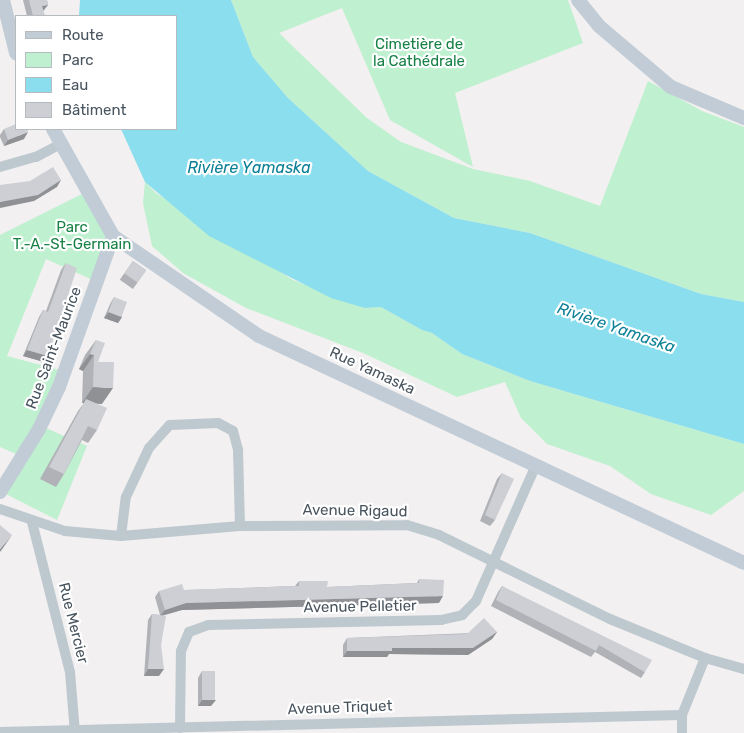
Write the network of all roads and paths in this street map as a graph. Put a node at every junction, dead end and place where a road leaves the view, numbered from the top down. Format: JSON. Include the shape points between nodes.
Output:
{"nodes":[{"id":1,"x":3,"y":0,"type":"edge"},
{"id":2,"x":578,"y":0,"type":"edge"},
{"id":3,"x":15,"y":49,"type":"edge"},
{"id":4,"x":744,"y":118,"type":"edge"},
{"id":5,"x":53,"y":130,"type":"edge"},
{"id":6,"x":60,"y":144,"type":"junction"},
{"id":7,"x":0,"y":167,"type":"edge"},
{"id":8,"x":113,"y":236,"type":"junction"},
{"id":9,"x":536,"y":465,"type":"junction"},
{"id":10,"x":0,"y":492,"type":"edge"},
{"id":11,"x":0,"y":508,"type":"edge"},
{"id":12,"x":32,"y":522,"type":"junction"},
{"id":13,"x":240,"y":526,"type":"junction"},
{"id":14,"x":121,"y":536,"type":"junction"},
{"id":15,"x":494,"y":562,"type":"junction"},
{"id":16,"x":744,"y":563,"type":"edge"},
{"id":17,"x":705,"y":658,"type":"junction"},
{"id":18,"x":744,"y":669,"type":"edge"},
{"id":19,"x":682,"y":715,"type":"junction"},
{"id":20,"x":180,"y":728,"type":"junction"},
{"id":21,"x":0,"y":732,"type":"edge"},
{"id":22,"x":75,"y":732,"type":"edge"},
{"id":23,"x":682,"y":733,"type":"edge"}],
"edges":[{"from":1,"to":3,"type":"street"},
{"from":2,"to":4,"type":"street","via":[[606,32],[671,87]]},
{"from":5,"to":6,"type":"street","name":"Rue Yamaska"},
{"from":6,"to":7,"type":"street","via":[[36,156]]},
{"from":6,"to":8,"type":"street","name":"Rue Yamaska"},
{"from":8,"to":9,"type":"street","name":"Rue Yamaska","via":[[259,336]]},
{"from":8,"to":10,"type":"street","name":"Rue Saint-Maurice","via":[[59,387],[39,429]]},
{"from":9,"to":15,"type":"street","name":"Avenue Pelletier"},
{"from":9,"to":16,"type":"street","name":"Rue Yamaska"},
{"from":11,"to":12,"type":"street","name":"Avenue Rigaud"},
{"from":12,"to":14,"type":"street","name":"Avenue Rigaud","via":[[65,532]]},
{"from":12,"to":22,"type":"street","name":"Rue Mercier","via":[[70,672]]},
{"from":13,"to":14,"type":"street","name":"Avenue Rigaud"},
{"from":13,"to":14,"type":"street","via":[[238,450],[233,431],[218,424],[170,425],[149,448],[126,497]]},
{"from":13,"to":15,"type":"street","name":"Avenue Rigaud","via":[[407,524],[439,535]]},
{"from":15,"to":17,"type":"street","name":"Avenue Rigaud","via":[[610,619]]},
{"from":15,"to":20,"type":"street","name":"Avenue Pelletier","via":[[476,600],[462,615],[442,620],[208,625],[190,632],[181,651]]},
{"from":17,"to":18,"type":"street","name":"Avenue Rigaud"},
{"from":17,"to":19,"type":"street"},
{"from":19,"to":20,"type":"street","name":"Avenue Triquet"},
{"from":19,"to":23,"type":"street"},
{"from":20,"to":22,"type":"street","name":"Avenue Triquet"},
{"from":21,"to":22,"type":"street","name":"Avenue Triquet"}]}
